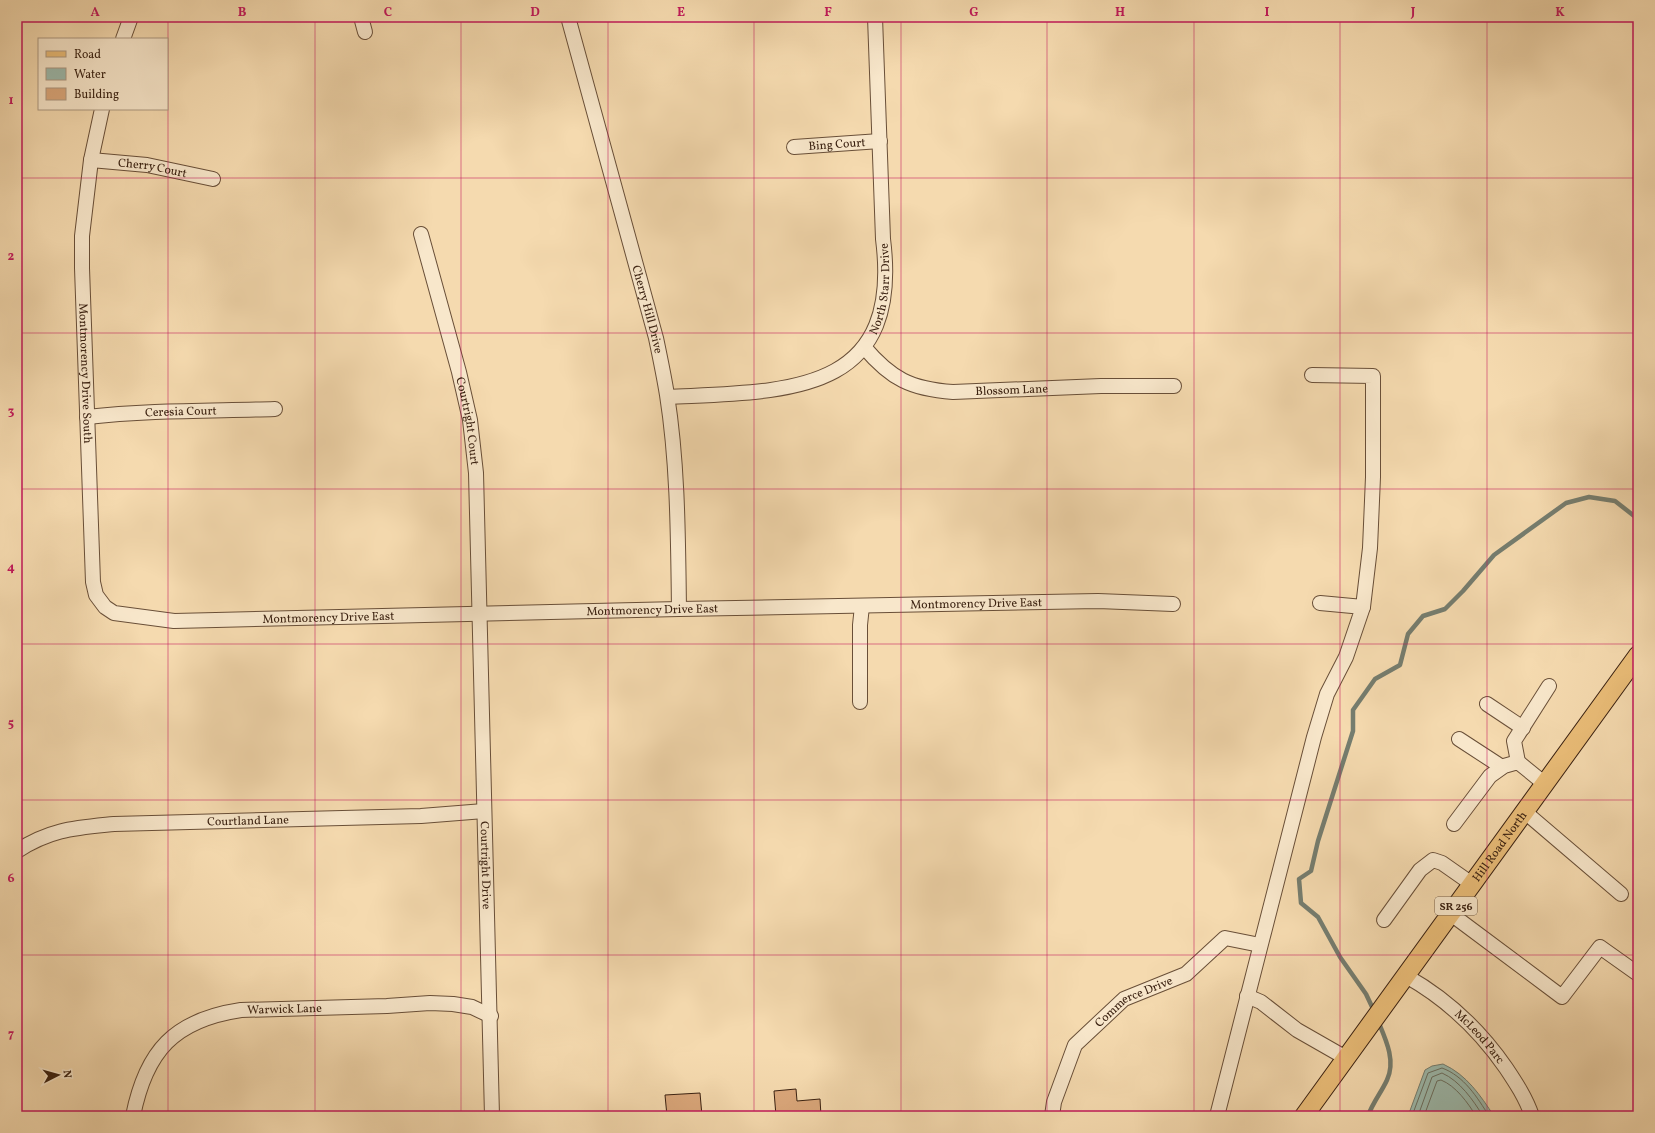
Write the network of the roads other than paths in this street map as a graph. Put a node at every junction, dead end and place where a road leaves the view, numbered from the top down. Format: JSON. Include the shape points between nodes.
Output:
{"nodes":[{"id":1,"x":131,"y":17,"type":"edge"},
{"id":2,"x":361,"y":17,"type":"edge"},
{"id":3,"x":568,"y":17,"type":"edge"},
{"id":4,"x":875,"y":17,"type":"edge"},
{"id":5,"x":365,"y":32,"type":"dead end"},
{"id":6,"x":123,"y":38,"type":"edge"},
{"id":7,"x":102,"y":110,"type":"edge"},
{"id":8,"x":880,"y":141,"type":"junction"},
{"id":9,"x":794,"y":147,"type":"dead end"},
{"id":10,"x":91,"y":160,"type":"junction"},
{"id":11,"x":213,"y":179,"type":"dead end"},
{"id":12,"x":421,"y":234,"type":"dead end"},
{"id":13,"x":864,"y":347,"type":"junction"},
{"id":14,"x":1312,"y":375,"type":"dead end"},
{"id":15,"x":1174,"y":386,"type":"dead end"},
{"id":16,"x":668,"y":397,"type":"junction"},
{"id":17,"x":274,"y":409,"type":"dead end"},
{"id":18,"x":87,"y":417,"type":"junction"},
{"id":19,"x":1320,"y":602,"type":"dead end"},
{"id":20,"x":1173,"y":604,"type":"dead end"},
{"id":21,"x":862,"y":606,"type":"junction"},
{"id":22,"x":1363,"y":607,"type":"junction"},
{"id":23,"x":679,"y":609,"type":"junction"},
{"id":24,"x":480,"y":614,"type":"junction"},
{"id":25,"x":132,"y":615,"type":"joint"},
{"id":26,"x":1638,"y":655,"type":"edge"},
{"id":27,"x":1549,"y":686,"type":"dead end"},
{"id":28,"x":860,"y":702,"type":"dead end"},
{"id":29,"x":1487,"y":704,"type":"dead end"},
{"id":30,"x":1523,"y":728,"type":"junction"},
{"id":31,"x":1459,"y":738,"type":"dead end"},
{"id":32,"x":1518,"y":762,"type":"junction"},
{"id":33,"x":1502,"y":767,"type":"junction"},
{"id":34,"x":1545,"y":784,"type":"junction"},
{"id":35,"x":484,"y":811,"type":"junction"},
{"id":36,"x":1525,"y":812,"type":"junction"},
{"id":37,"x":1454,"y":824,"type":"dead end"},
{"id":38,"x":17,"y":851,"type":"edge"},
{"id":39,"x":1472,"y":884,"type":"junction"},
{"id":40,"x":1621,"y":894,"type":"dead end"},
{"id":41,"x":1451,"y":914,"type":"junction"},
{"id":42,"x":1384,"y":920,"type":"dead end"},
{"id":43,"x":1260,"y":945,"type":"junction"},
{"id":44,"x":1638,"y":974,"type":"edge"},
{"id":45,"x":1406,"y":976,"type":"junction"},
{"id":46,"x":1247,"y":996,"type":"junction"},
{"id":47,"x":491,"y":1016,"type":"junction"},
{"id":48,"x":1346,"y":1058,"type":"junction"},
{"id":49,"x":133,"y":1116,"type":"edge"},
{"id":50,"x":492,"y":1116,"type":"edge"},
{"id":51,"x":1052,"y":1116,"type":"edge"},
{"id":52,"x":1217,"y":1116,"type":"edge"},
{"id":53,"x":1304,"y":1116,"type":"edge"},
{"id":54,"x":1532,"y":1116,"type":"edge"}],
"edges":[{"from":1,"to":6,"type":"street"},
{"from":2,"to":5,"type":"street"},
{"from":3,"to":16,"type":"street","name":"Cherry Hill Drive","via":[[656,338]]},
{"from":4,"to":8,"type":"street","name":"North Starr Drive"},
{"from":7,"to":10,"type":"street","name":"Montmorency Drive South"},
{"from":8,"to":9,"type":"street","name":"Bing Court"},
{"from":8,"to":13,"type":"street","name":"North Starr Drive","via":[[886,279],[879,320]]},
{"from":10,"to":11,"type":"street","name":"Cherry Court","via":[[147,165]]},
{"from":10,"to":18,"type":"street","name":"Montmorency Drive South","via":[[82,236]]},
{"from":12,"to":24,"type":"street","name":"Courtright Court","via":[[470,420],[476,473]]},
{"from":13,"to":15,"type":"street","name":"Blossom Lane","via":[[893,376],[932,391]]},
{"from":13,"to":16,"type":"street","name":"North Starr Drive","via":[[854,358],[826,376],[799,384],[767,391]]},
{"from":14,"to":22,"type":"street","via":[[1373,376],[1373,485],[1370,548]]},
{"from":16,"to":23,"type":"street","name":"Cherry Hill Drive","via":[[678,539]]},
{"from":17,"to":18,"type":"street","name":"Ceresia Court","via":[[164,410]]},
{"from":18,"to":25,"type":"street","name":"Montmorency Drive South","via":[[93,582],[96,595],[105,607],[114,613]]},
{"from":19,"to":22,"type":"street"},
{"from":20,"to":21,"type":"street","name":"Montmorency Drive East","via":[[1098,601]]},
{"from":21,"to":23,"type":"street","name":"Montmorency Drive East"},
{"from":21,"to":28,"type":"street"},
{"from":22,"to":43,"type":"street","via":[[1346,657],[1326,694]]},
{"from":23,"to":24,"type":"street","name":"Montmorency Drive East"},
{"from":24,"to":25,"type":"street","name":"Montmorency Drive East","via":[[188,621]]},
{"from":24,"to":35,"type":"street","name":"Courtright Drive"},
{"from":26,"to":34,"type":"main road","name":"Hill Road North","number":"SR 256"},
{"from":27,"to":30,"type":"street"},
{"from":29,"to":30,"type":"street"},
{"from":30,"to":32,"type":"street","via":[[1514,741]]},
{"from":31,"to":33,"type":"street"},
{"from":32,"to":33,"type":"street"},
{"from":32,"to":34,"type":"street"},
{"from":33,"to":37,"type":"street","via":[[1490,776]]},
{"from":34,"to":36,"type":"main road","name":"Hill Road North","number":"SR 256"},
{"from":35,"to":38,"type":"street","name":"Courtland Lane","via":[[413,816],[114,824],[53,832]]},
{"from":35,"to":47,"type":"street","name":"Courtright Drive"},
{"from":36,"to":39,"type":"main road","name":"Hill Road North","number":"SR 256"},
{"from":36,"to":40,"type":"street"},
{"from":39,"to":41,"type":"main road","name":"Hill Road North","number":"SR 256"},
{"from":39,"to":42,"type":"street","via":[[1434,860],[1420,870]]},
{"from":41,"to":44,"type":"street","via":[[1562,997],[1600,947]]},
{"from":41,"to":45,"type":"main road","name":"Hill Road North","number":"SR 256"},
{"from":43,"to":46,"type":"street"},
{"from":43,"to":51,"type":"street","name":"Commerce Drive","via":[[1225,938],[1186,974],[1124,999],[1075,1045],[1054,1102]]},
{"from":45,"to":48,"type":"main road","name":"Hill Road North","number":"SR 256"},
{"from":45,"to":54,"type":"street","name":"McLeod Parc","via":[[1455,1009],[1484,1038],[1519,1088]]},
{"from":46,"to":48,"type":"street","via":[[1261,1002],[1297,1030]]},
{"from":46,"to":52,"type":"street"},
{"from":47,"to":49,"type":"street","name":"Warwick Lane","via":[[465,1006],[430,1003],[220,1013],[200,1019],[166,1042],[146,1072]]},
{"from":47,"to":50,"type":"street","name":"Courtright Drive"},
{"from":48,"to":53,"type":"main road","name":"Hill Road North","number":"SR 256"}]}
